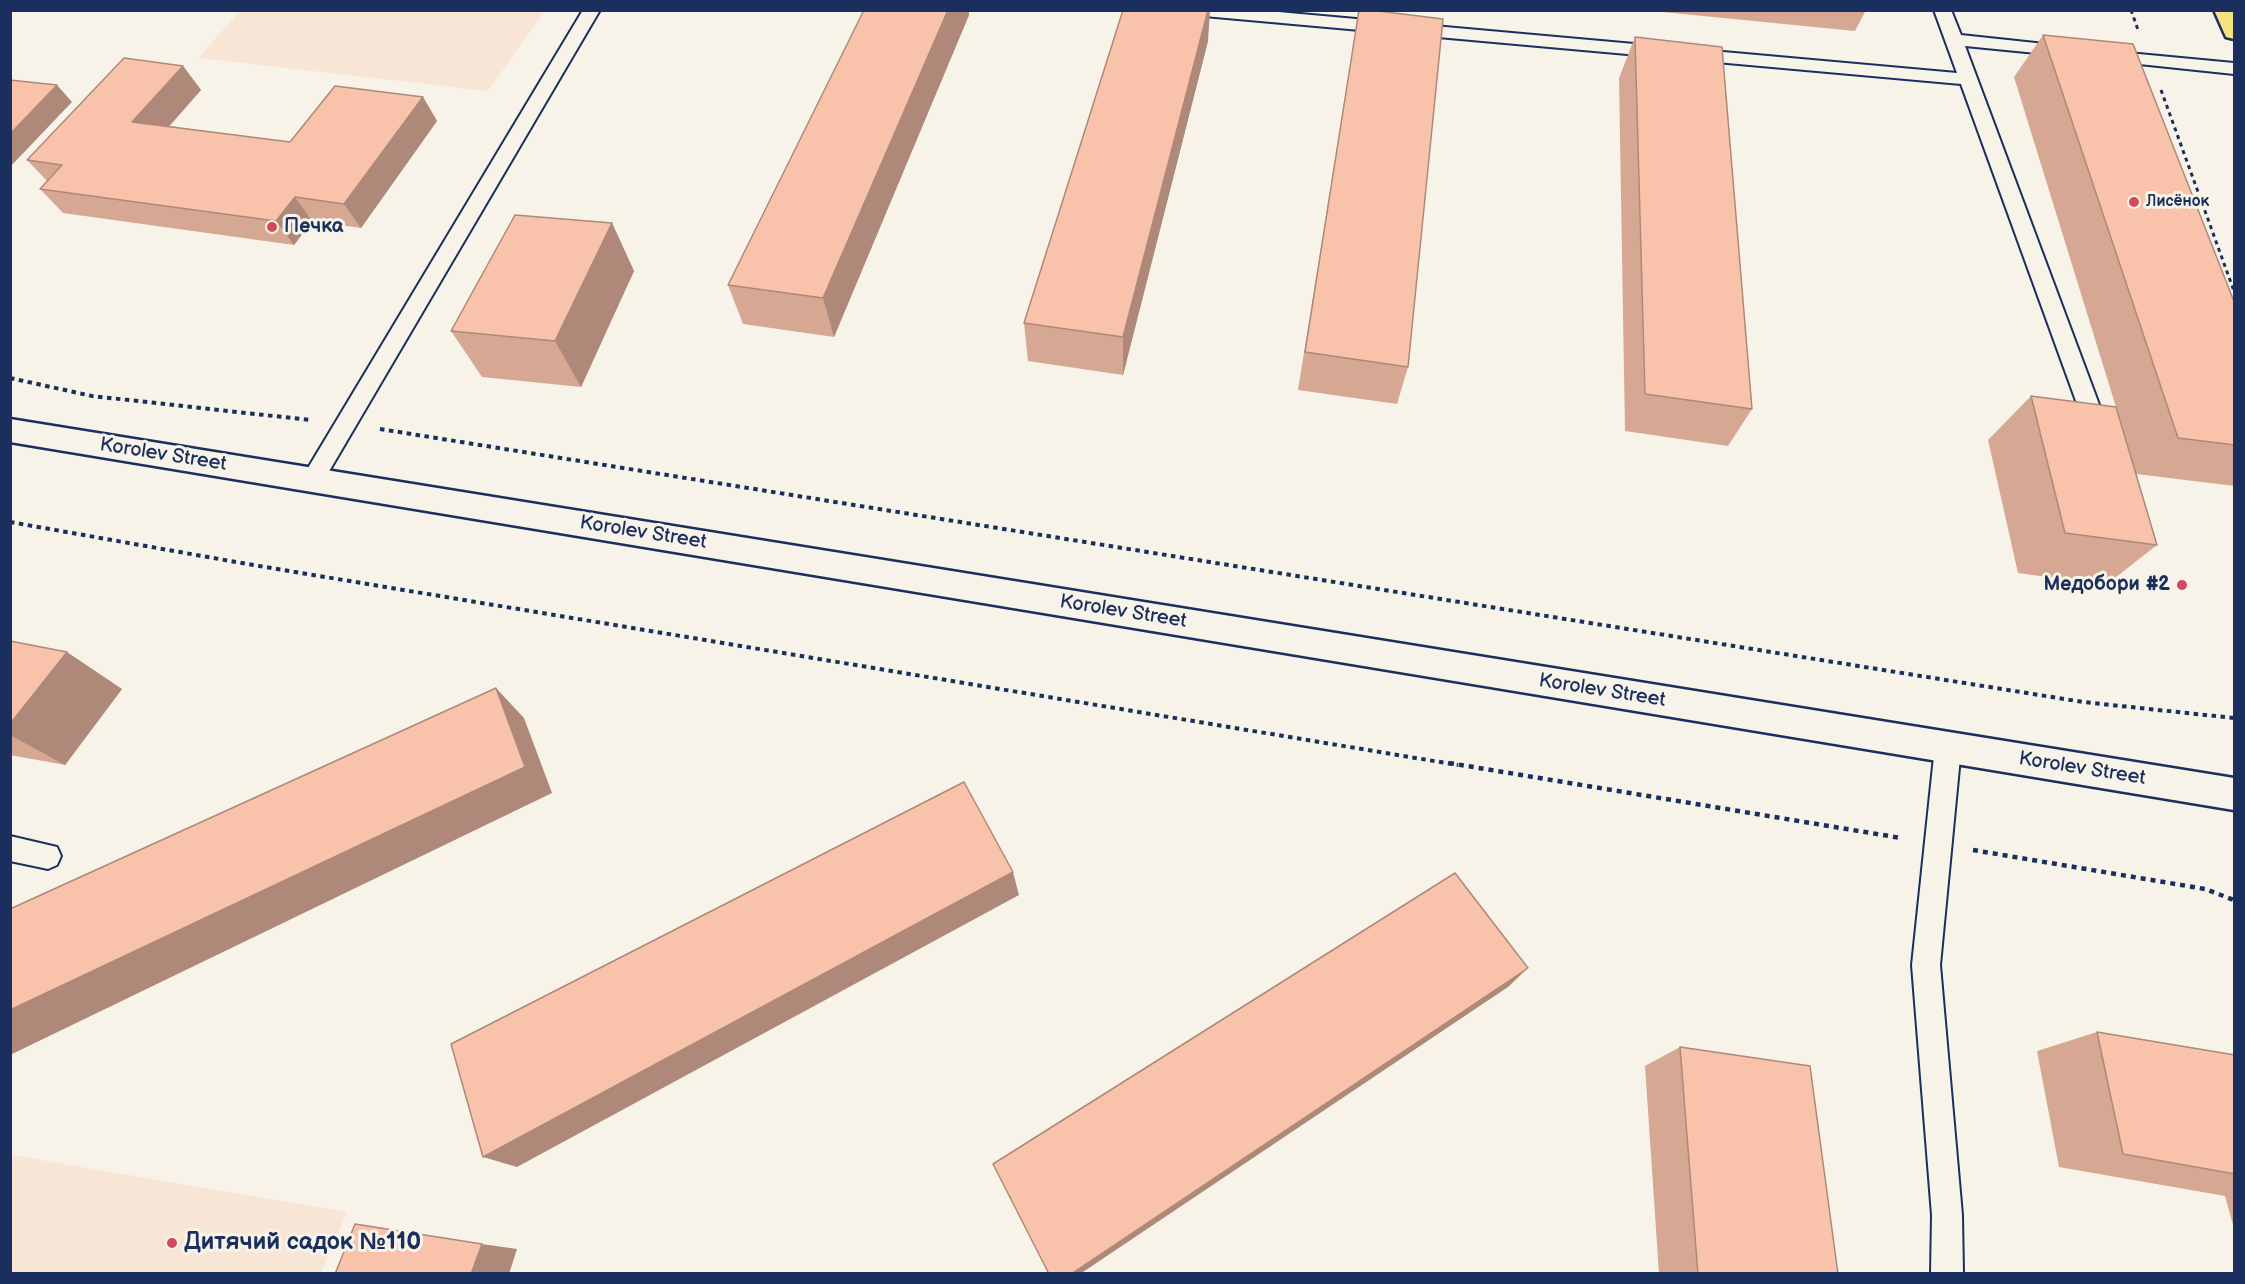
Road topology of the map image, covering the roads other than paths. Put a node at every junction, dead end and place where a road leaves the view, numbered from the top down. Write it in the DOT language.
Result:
graph roads {
  1 [pos="592,10"];
  2 [pos="1193,10"];
  3 [pos="1942,10"];
  4 [pos="2224,10"];
  5 [pos="2235,32"];
  6 [pos="1954,39"];
  7 [pos="2235,69"];
  8 [pos="1966,79"];
  9 [pos="10,430"];
  10 [pos="2103,447"];
  11 [pos="313,479"];
  12 [pos="1948,747"];
  13 [pos="2235,794"];
  14 [pos="10,848"];
  15 [pos="48,856"];
  16 [pos="1947,1274"];
  1 -- 11 [label="lane"];
  2 -- 8 [label="lane"];
  3 -- 6 [label="lane"];
  4 -- 5 [label="main road"];
  6 -- 7 [label="lane"];
  6 -- 8 [label="lane"];
  8 -- 10 [label="lane"];
  9 -- 11 [label="street, Korolev Street"];
  11 -- 12 [label="street, Korolev Street"];
  12 -- 13 [label="street, Korolev Street"];
  12 -- 16 [label="lane"];
  14 -- 15 [label="lane"];
}
